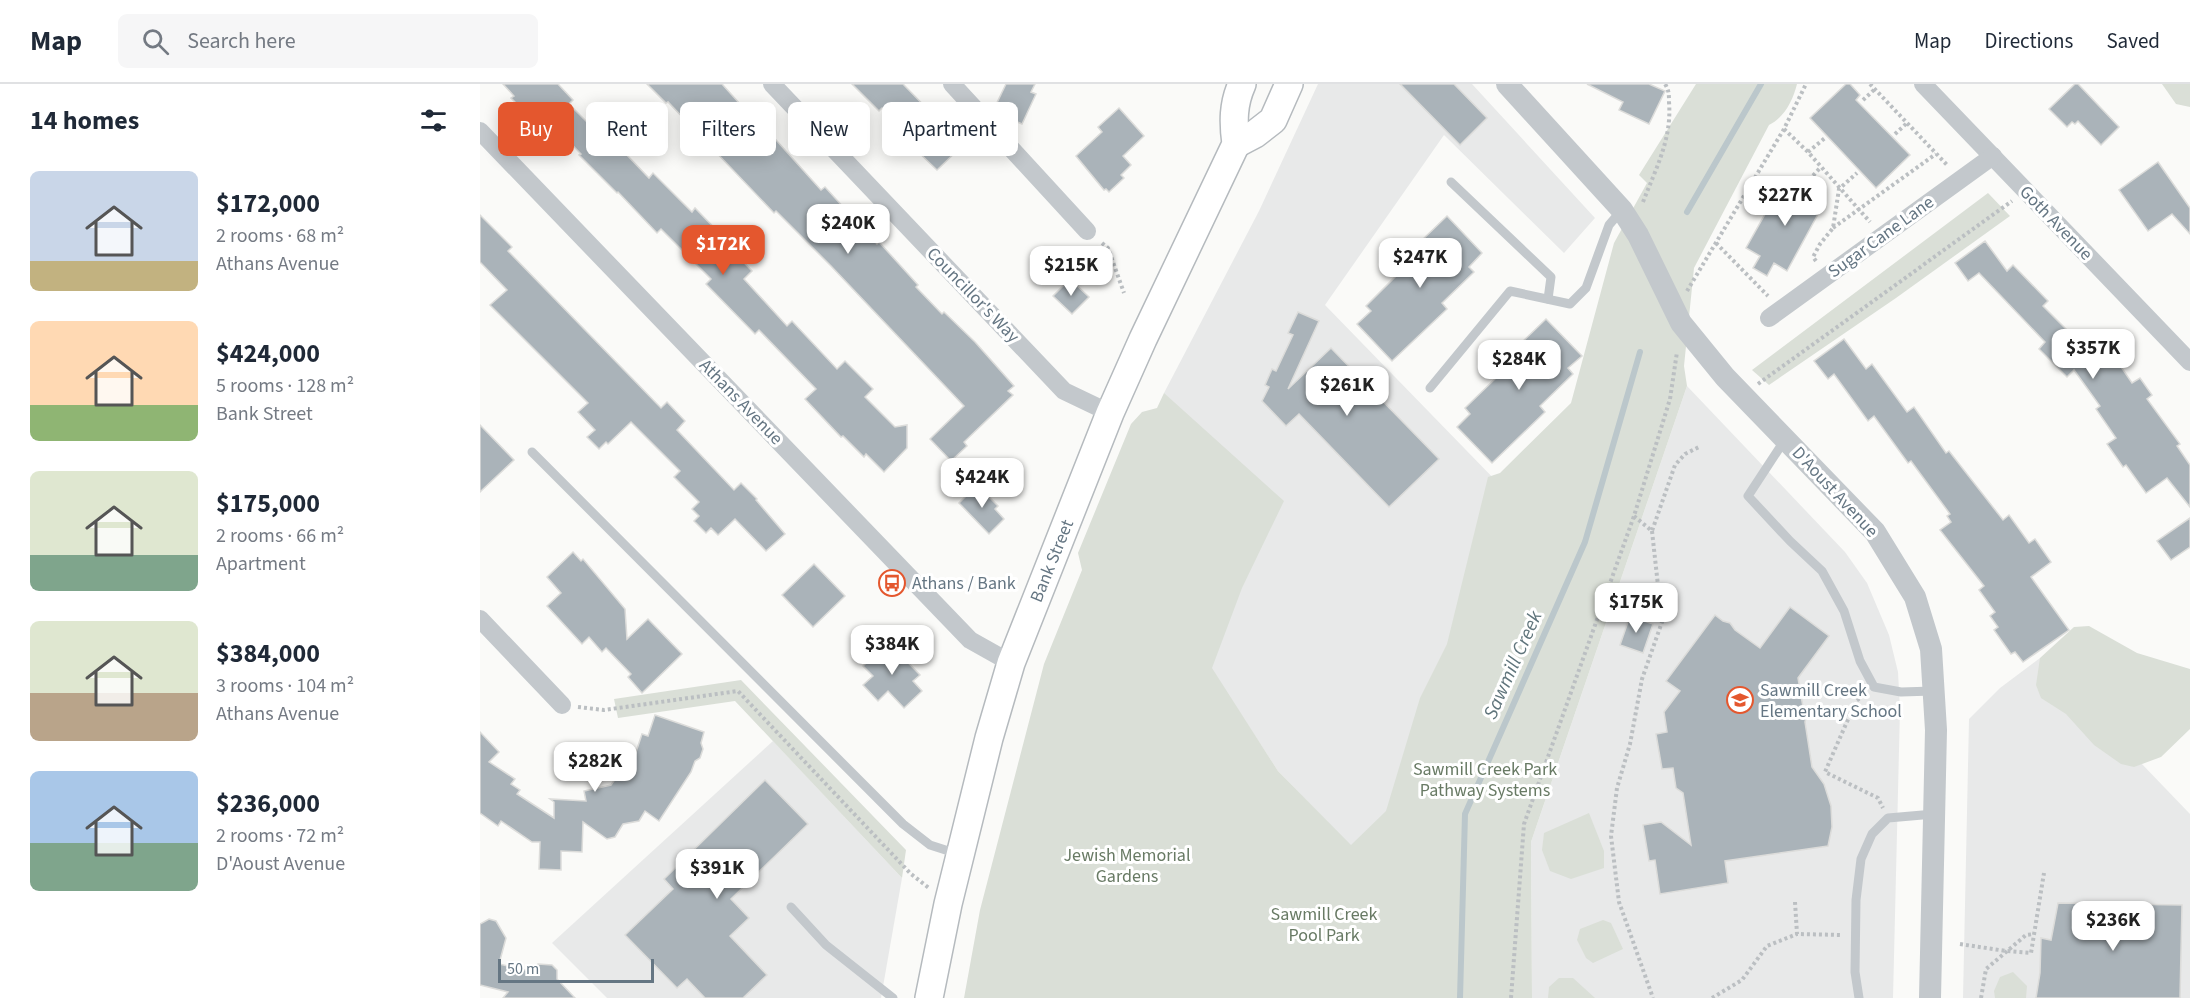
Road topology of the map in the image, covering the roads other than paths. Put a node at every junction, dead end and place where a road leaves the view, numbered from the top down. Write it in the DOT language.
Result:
graph roads {
  1 [pos="772,84"];
  2 [pos="1242,84"];
  3 [pos="1289,84"];
  4 [pos="1923,84"];
  5 [pos="958,86"];
  6 [pos="1512,86"];
  7 [pos="480,131"];
  8 [pos="1236,144"];
  9 [pos="1993,156"];
  10 [pos="1451,182"];
  11 [pos="1633,206"];
  12 [pos="1087,231"];
  13 [pos="1548,299"];
  14 [pos="1775,314"];
  15 [pos="2190,362"];
  16 [pos="1430,388"];
  17 [pos="1110,414"];
  18 [pos="1785,439"];
  19 [pos="532,452"];
  20 [pos="480,619"];
  21 [pos="1011,663"];
  22 [pos="1933,691"];
  23 [pos="562,705"];
  24 [pos="1934,814"];
  25 [pos="960,854"];
  26 [pos="791,907"];
  27 [pos="893,998"];
  28 [pos="929,998"];
  29 [pos="1859,998"];
  30 [pos="1930,998"];
  1 -- 17 [label="street, Councillor's Way"];
  2 -- 8 [label="main road, Bank Street"];
  3 -- 8 [label="main road"];
  4 -- 9 [label="street, Goth Avenue"];
  5 -- 12 [label="street"];
  6 -- 11 [label="street, D'Aoust Avenue"];
  7 -- 21 [label="street, Athans Avenue"];
  8 -- 17 [label="main road, Bank Street"];
  9 -- 14 [label="street, Sugar Cane Lane"];
  9 -- 15 [label="street, Goth Avenue"];
  10 -- 13 [label="lane"];
  11 -- 13 [label="lane"];
  11 -- 18 [label="street, D'Aoust Avenue"];
  13 -- 16 [label="lane"];
  17 -- 21 [label="main road, Bank Street"];
  18 -- 22 [label="street, D'Aoust Avenue"];
  18 -- 22 [label="lane"];
  19 -- 25 [label="lane"];
  20 -- 23 [label="street"];
  21 -- 25 [label="main road, Bank Street"];
  22 -- 24 [label="street, D'Aoust Avenue"];
  24 -- 29 [label="lane"];
  24 -- 30 [label="street, D'Aoust Avenue"];
  25 -- 28 [label="main road, Bank Street"];
  26 -- 27 [label="lane"];
}
